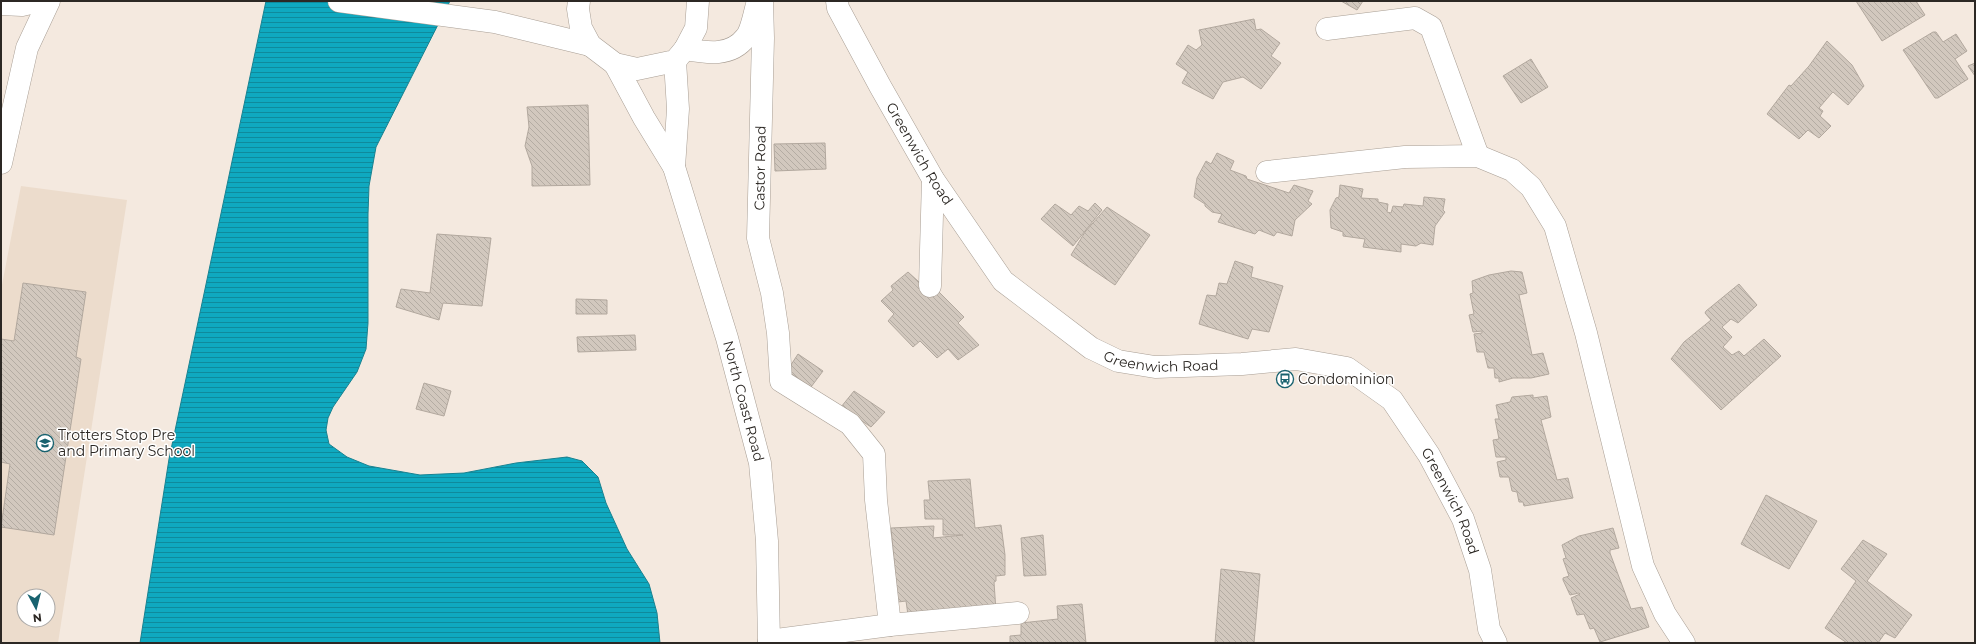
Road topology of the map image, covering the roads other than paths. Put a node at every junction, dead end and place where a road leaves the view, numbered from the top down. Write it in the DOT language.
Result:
graph roads {
  1 [pos="39,1"];
  2 [pos="49,1"];
  3 [pos="339,1"];
  4 [pos="579,1"];
  5 [pos="698,1"];
  6 [pos="758,1"];
  7 [pos="762,1"];
  8 [pos="837,1"];
  9 [pos="1,4"];
  10 [pos="1327,29"];
  11 [pos="590,45"];
  12 [pos="680,55"];
  13 [pos="615,64"];
  14 [pos="1478,156"];
  15 [pos="1,163"];
  16 [pos="674,167"];
  17 [pos="1267,172"];
  18 [pos="933,179"];
  19 [pos="930,286"];
  20 [pos="1018,613"];
  21 [pos="890,626"];
  22 [pos="769,642"];
  23 [pos="1496,643"];
  24 [pos="1684,643"];
  1 -- 9 [label="street"];
  2 -- 15 [label="street"];
  3 -- 11 [label="street"];
  4 -- 11 [label="street"];
  5 -- 12 [label="street"];
  6 -- 12 [label="street"];
  7 -- 21 [label="street, Castor Road"];
  8 -- 18 [label="street, Greenwich Road"];
  10 -- 14 [label="street"];
  11 -- 13 [label="street"];
  12 -- 13 [label="street"];
  12 -- 16 [label="street"];
  13 -- 16 [label="street"];
  14 -- 17 [label="street"];
  14 -- 24 [label="street"];
  16 -- 22 [label="street, North Coast Road"];
  18 -- 19 [label="street"];
  18 -- 23 [label="street, Greenwich Road"];
  20 -- 21 [label="street"];
  21 -- 22 [label="street"];
}
